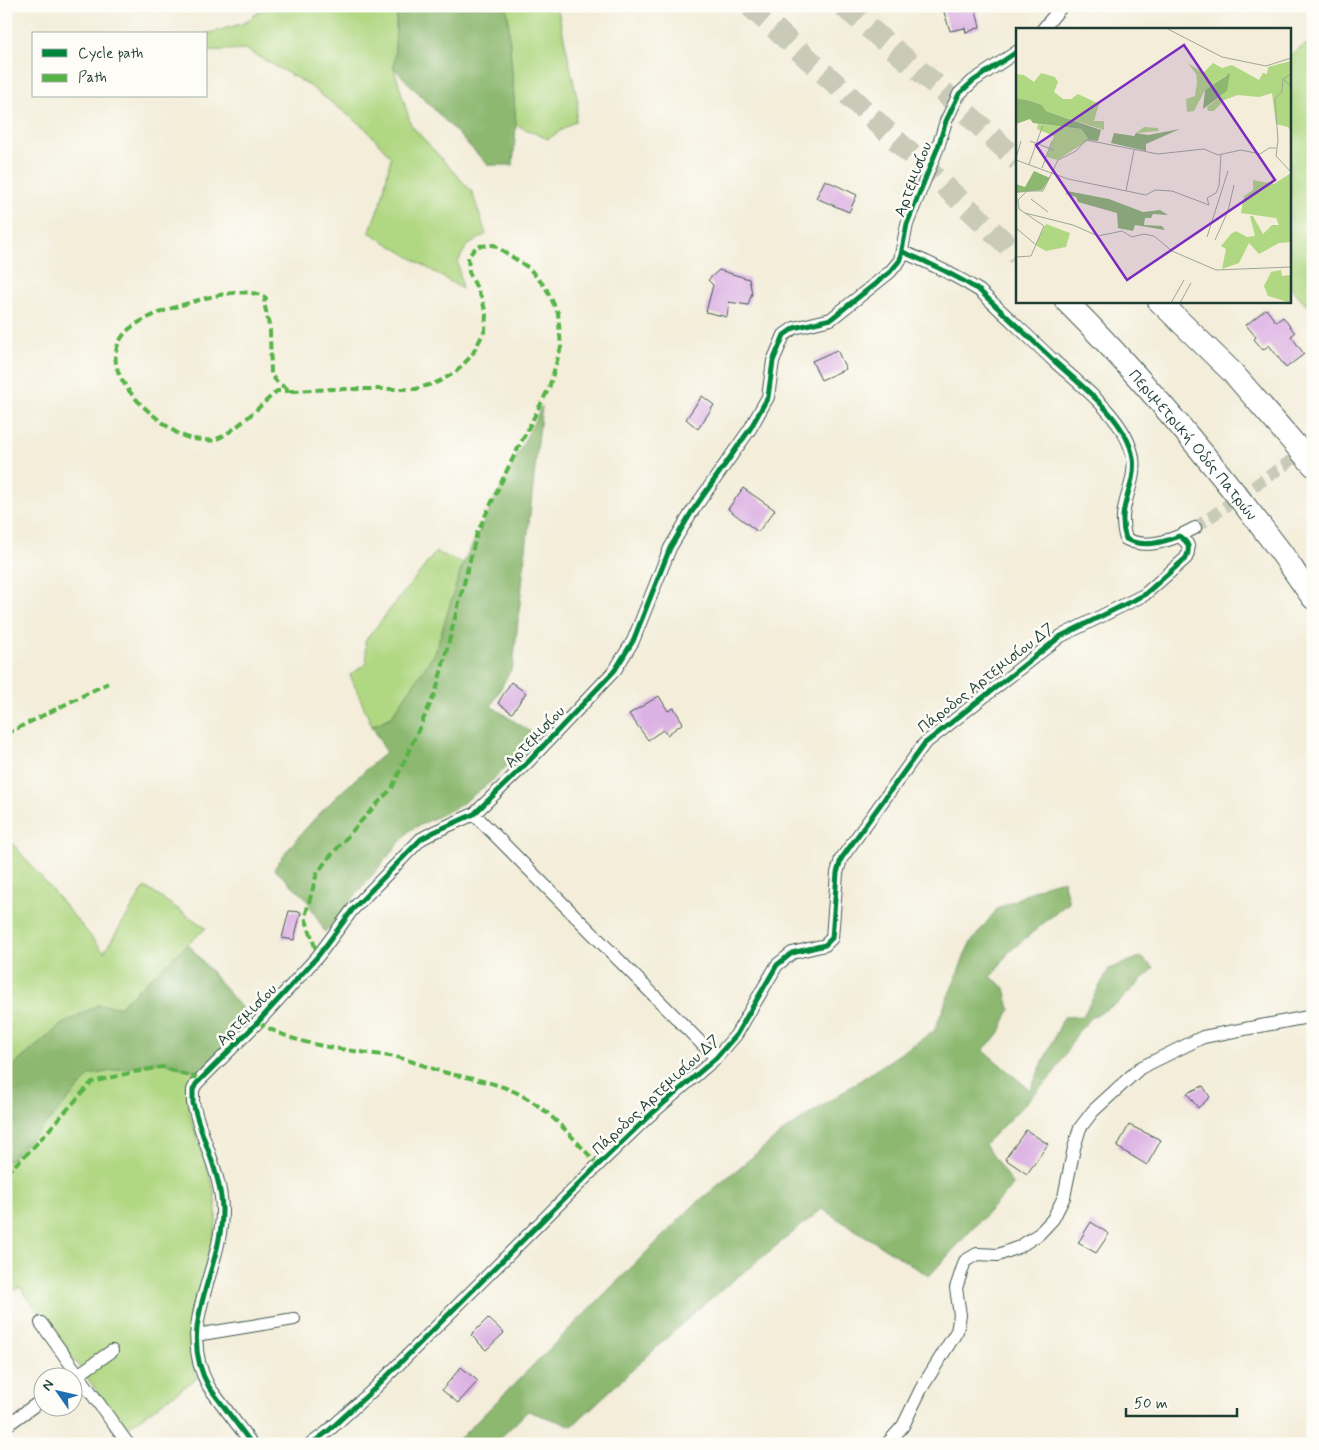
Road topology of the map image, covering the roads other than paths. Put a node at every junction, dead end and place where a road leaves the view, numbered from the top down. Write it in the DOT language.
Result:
graph roads {
  1 [pos="1062,6"];
  2 [pos="1044,28"];
  3 [pos="1016,52"];
  4 [pos="903,252"];
  5 [pos="1067,302"];
  6 [pos="1160,302"];
  7 [pos="1313,465"];
  8 [pos="1194,528"];
  9 [pos="1179,536"];
  10 [pos="1313,598"];
  11 [pos="474,814"];
  12 [pos="1313,1016"];
  13 [pos="716,1058"];
  14 [pos="294,1319"];
  15 [pos="41,1324"];
  16 [pos="196,1335"];
  17 [pos="112,1351"];
  18 [pos="69,1368"];
  19 [pos="82,1372"];
  20 [pos="82,1386"];
  21 [pos="32,1407"];
  22 [pos="6,1426"];
  23 [pos="128,1444"];
  24 [pos="252,1444"];
  25 [pos="311,1444"];
  26 [pos="887,1444"];
  1 -- 2 [label="street"];
  3 -- 4 [label="street, Αρτεμισίου"];
  4 -- 9 [label="street"];
  4 -- 11 [label="street, Αρτεμισίου"];
  5 -- 10 [label="highway, Περιμετρική Οδός Πατρών"];
  6 -- 7 [label="highway"];
  8 -- 9 [label="street"];
  9 -- 13 [label="street, Πάροδος Αρτεμισίου Δ7"];
  11 -- 13 [label="street"];
  11 -- 16 [label="street, Αρτεμισίου"];
  12 -- 26 [label="street"];
  13 -- 25 [label="street, Πάροδος Αρτεμισίου Δ7"];
  14 -- 16 [label="street"];
  15 -- 18 [label="street"];
  16 -- 24 [label="street, Αρτεμισίου"];
  17 -- 19 [label="street"];
  20 -- 23 [label="street"];
  21 -- 22 [label="street"];
}
